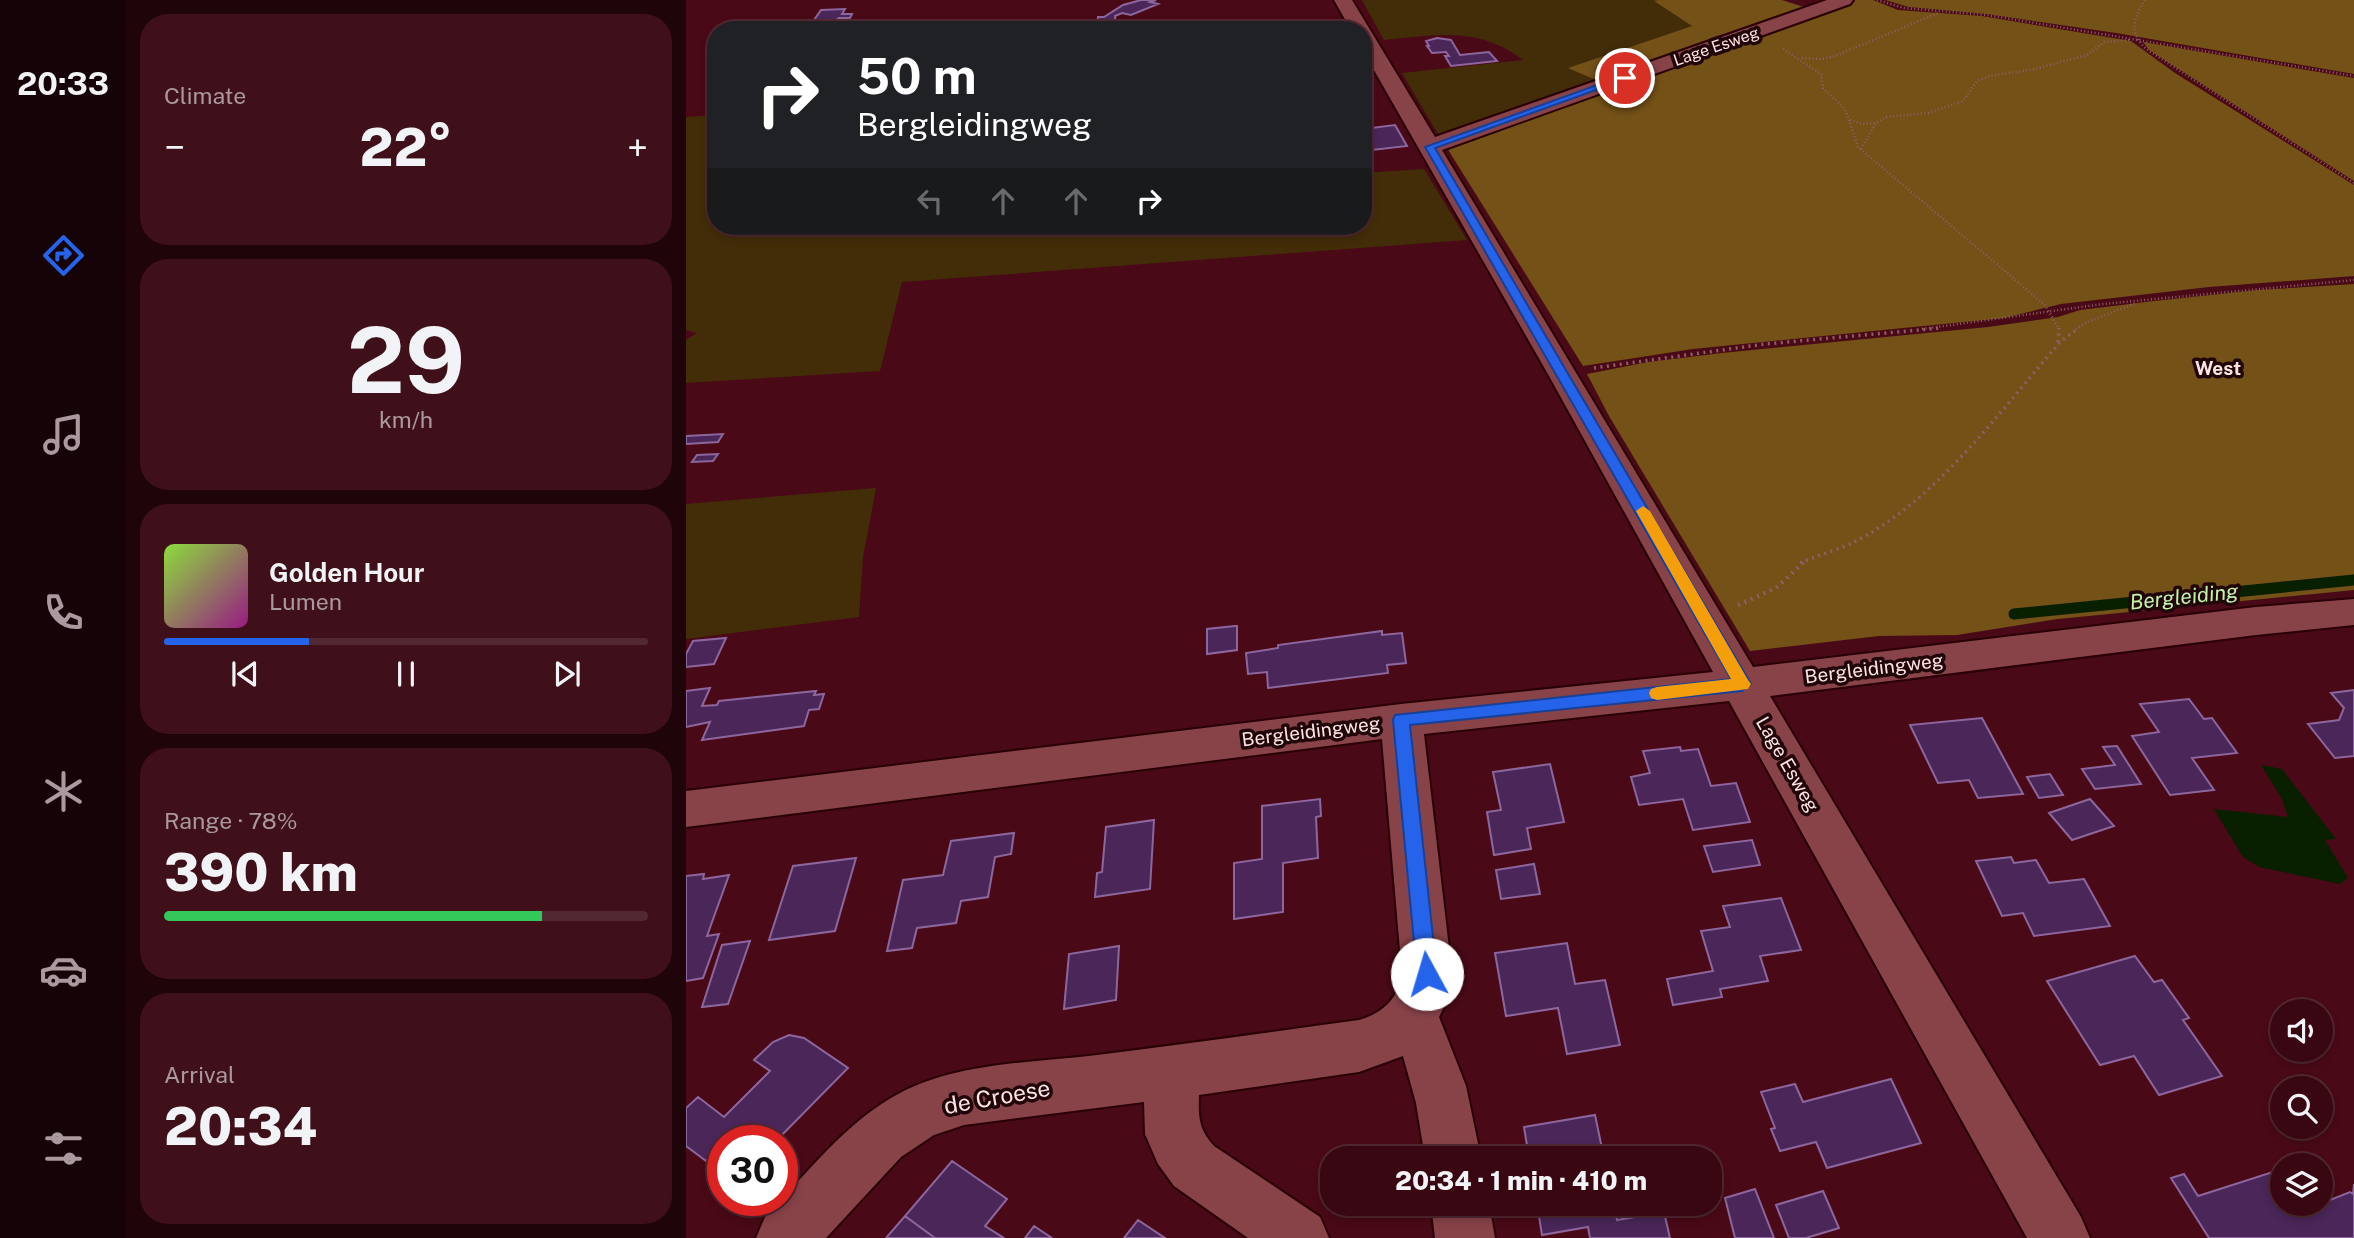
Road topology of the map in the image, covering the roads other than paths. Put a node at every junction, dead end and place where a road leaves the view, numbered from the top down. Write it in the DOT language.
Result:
graph roads {
  1 [pos="1343,0"];
  2 [pos="1844,0"];
  3 [pos="1355,21"];
  4 [pos="1372,49"];
  5 [pos="1429,147"];
  6 [pos="2354,612"];
  7 [pos="1742,684"];
  8 [pos="1401,720"];
  9 [pos="686,808"];
  10 [pos="1412,1017"];
  11 [pos="1174,1072"];
  12 [pos="1451,1146"];
  13 [pos="1462,1216"];
  14 [pos="786,1238"];
  15 [pos="1299,1238"];
  16 [pos="1465,1238"];
  17 [pos="2060,1238"];
  1 -- 3 [label="street, Lage Esweg"];
  2 -- 5 [label="street, Lage Esweg"];
  4 -- 5 [label="street, Lage Esweg"];
  5 -- 7 [label="street, Lage Esweg"];
  6 -- 7 [label="street, Bergleidingweg"];
  7 -- 8 [label="street, Bergleidingweg"];
  7 -- 17 [label="street, Lage Esweg"];
  8 -- 9 [label="street, Bergleidingweg"];
  8 -- 10 [label="street"];
  10 -- 11 [label="street, de Croese"];
  10 -- 12 [label="street"];
  11 -- 14 [label="street, de Croese"];
  11 -- 15 [label="street"];
  13 -- 16 [label="street"];
}
